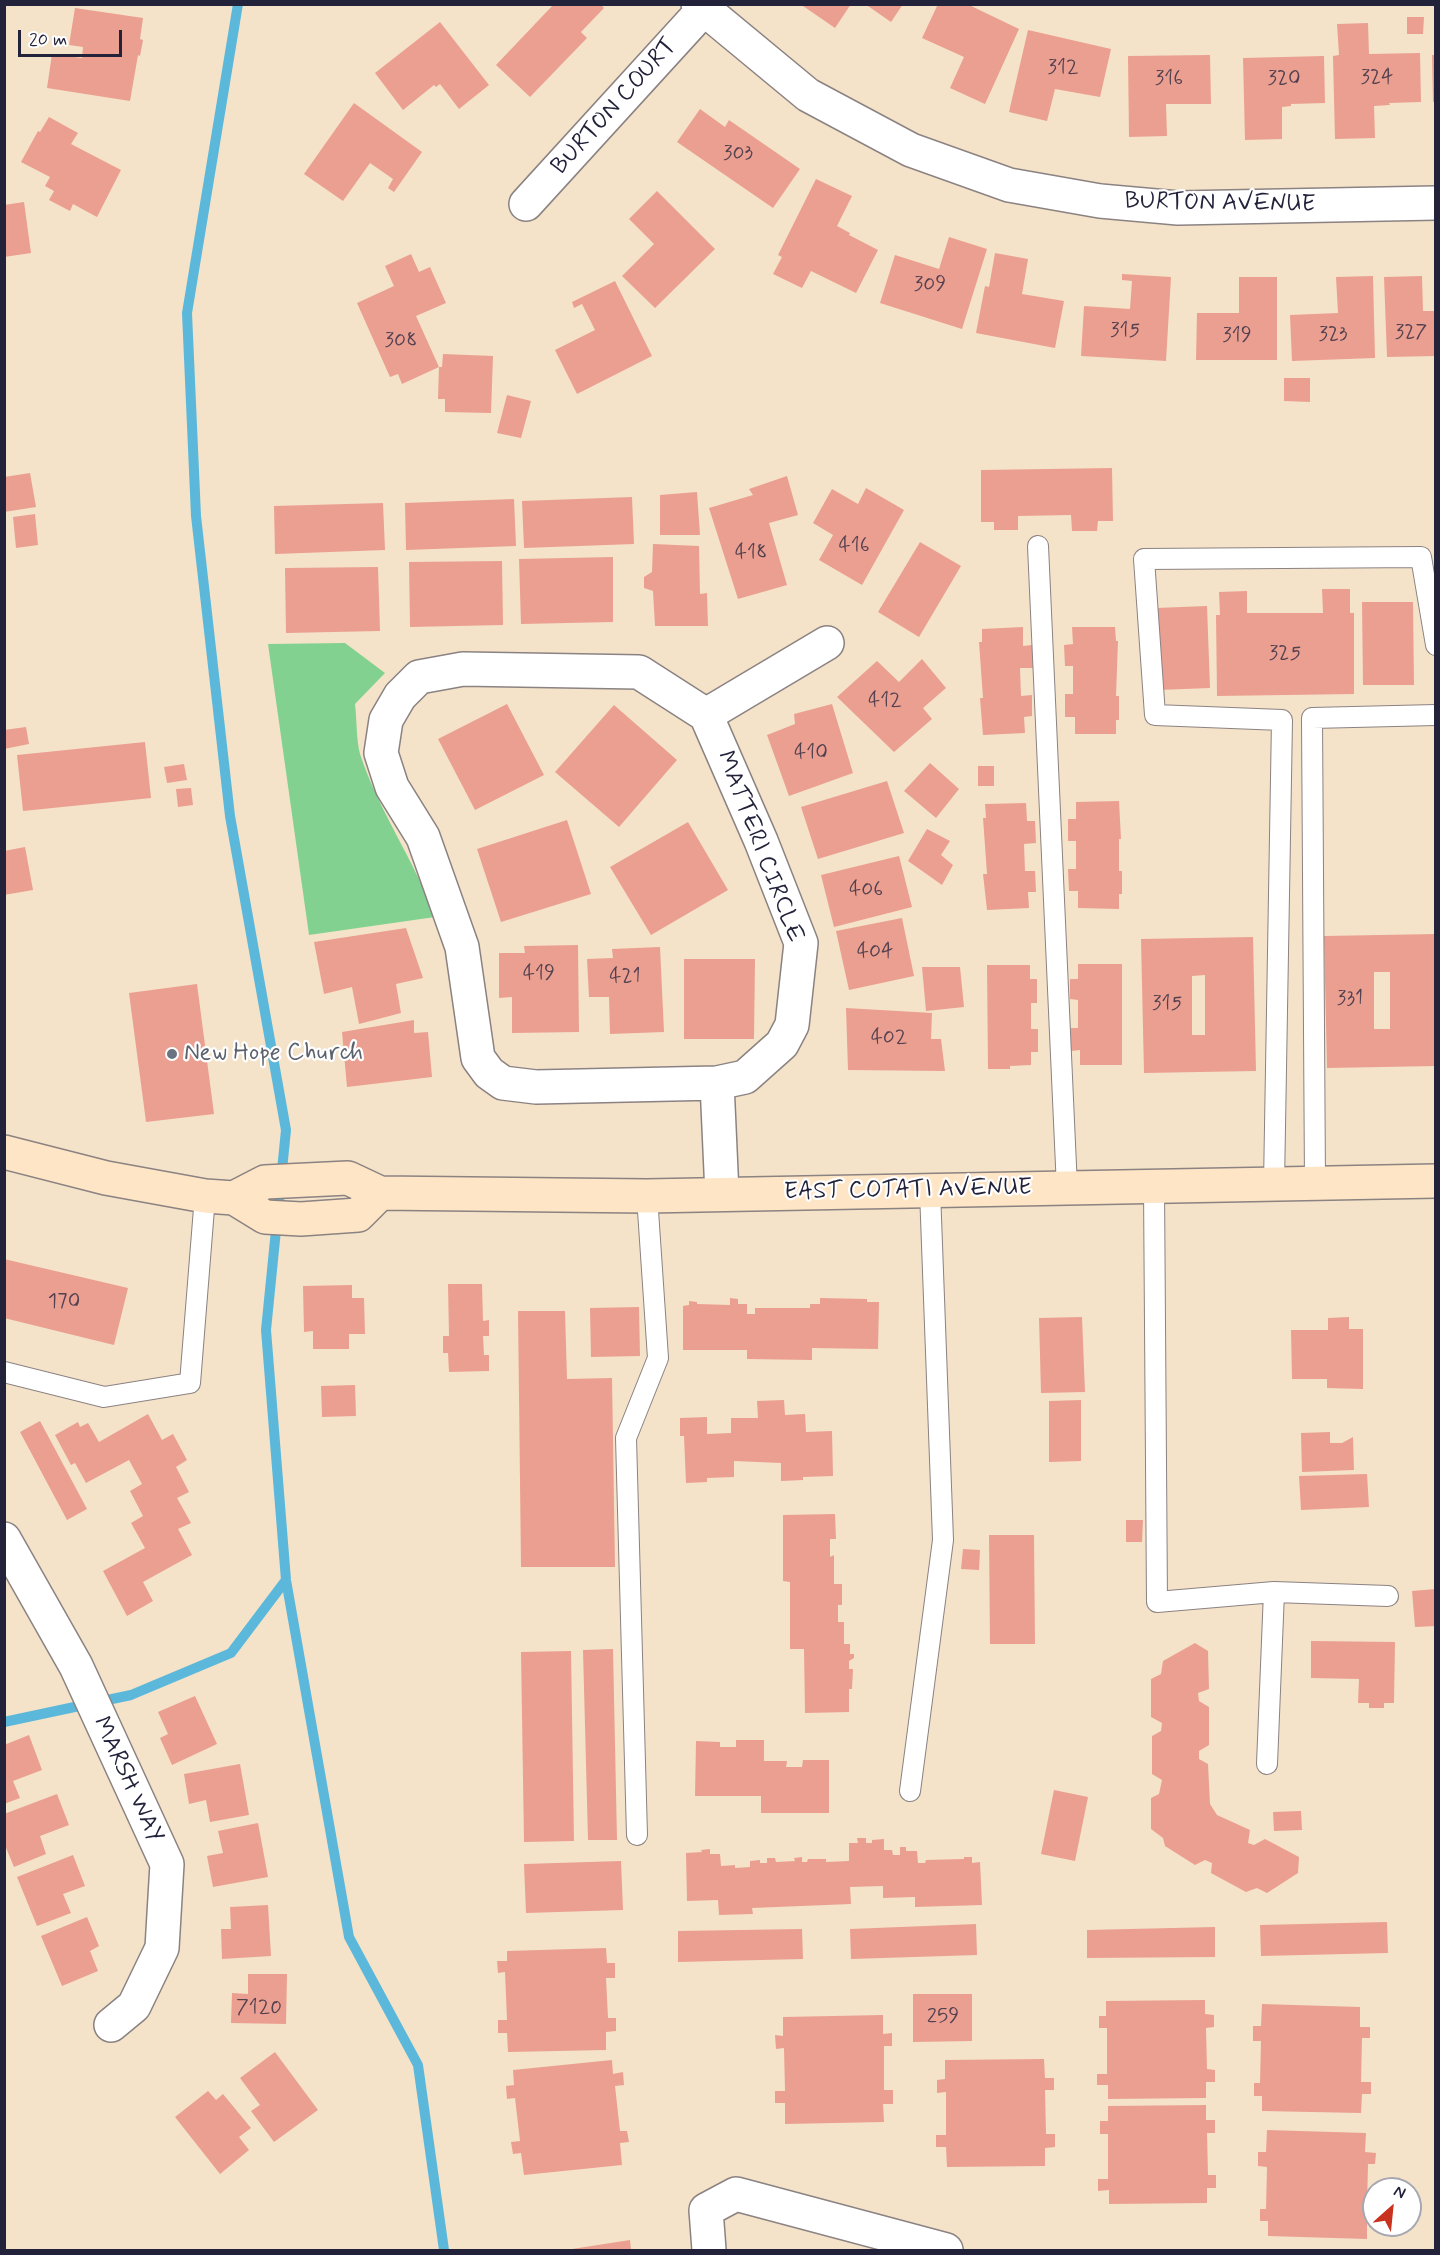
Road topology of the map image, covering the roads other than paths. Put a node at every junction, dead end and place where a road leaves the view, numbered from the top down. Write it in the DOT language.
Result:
graph roads {
  1 [pos="701,7"];
  2 [pos="1436,203"];
  3 [pos="526,204"];
  4 [pos="1038,546"];
  5 [pos="827,643"];
  6 [pos="1436,645"];
  7 [pos="706,715"];
  8 [pos="1436,715"];
  9 [pos="717,1083"];
  10 [pos="4,1152"];
  11 [pos="1436,1181"];
  12 [pos="1315,1183"];
  13 [pos="1274,1184"];
  14 [pos="1154,1186"];
  15 [pos="1067,1188"];
  16 [pos="930,1191"];
  17 [pos="380,1193"];
  18 [pos="722,1194"];
  19 [pos="647,1196"];
  20 [pos="219,1197"];
  21 [pos="4,1372"];
  22 [pos="4,1539"];
  23 [pos="1274,1592"];
  24 [pos="1388,1596"];
  25 [pos="1267,1764"];
  26 [pos="910,1791"];
  27 [pos="637,1835"];
  28 [pos="111,2025"];
  29 [pos="709,2250"];
  30 [pos="946,2250"];
  1 -- 2 [label="street, BURTON AVENUE"];
  1 -- 3 [label="street, BURTON COURT"];
  4 -- 15 [label="lane"];
  5 -- 7 [label="street"];
  6 -- 13 [label="lane"];
  7 -- 9 [label="street, MATTERI CIRCLE"];
  7 -- 9 [label="street, MATTERI CIRCLE"];
  8 -- 12 [label="lane"];
  9 -- 18 [label="street"];
  10 -- 20 [label="main road"];
  11 -- 12 [label="main road, EAST COTATI AVENUE"];
  12 -- 13 [label="main road, EAST COTATI AVENUE"];
  13 -- 14 [label="main road, EAST COTATI AVENUE"];
  14 -- 15 [label="main road, EAST COTATI AVENUE"];
  14 -- 23 [label="lane"];
  15 -- 16 [label="main road, EAST COTATI AVENUE"];
  16 -- 18 [label="main road, EAST COTATI AVENUE"];
  16 -- 26 [label="lane"];
  17 -- 19 [label="main road, EAST COTATI AVENUE"];
  17 -- 20 [label="main road, EAST COTATI AVENUE"];
  17 -- 20 [label="main road"];
  18 -- 19 [label="main road, EAST COTATI AVENUE"];
  19 -- 27 [label="lane"];
  20 -- 21 [label="lane"];
  22 -- 28 [label="street, MARSH WAY"];
  23 -- 24 [label="lane"];
  23 -- 25 [label="lane"];
  29 -- 30 [label="street"];
}
